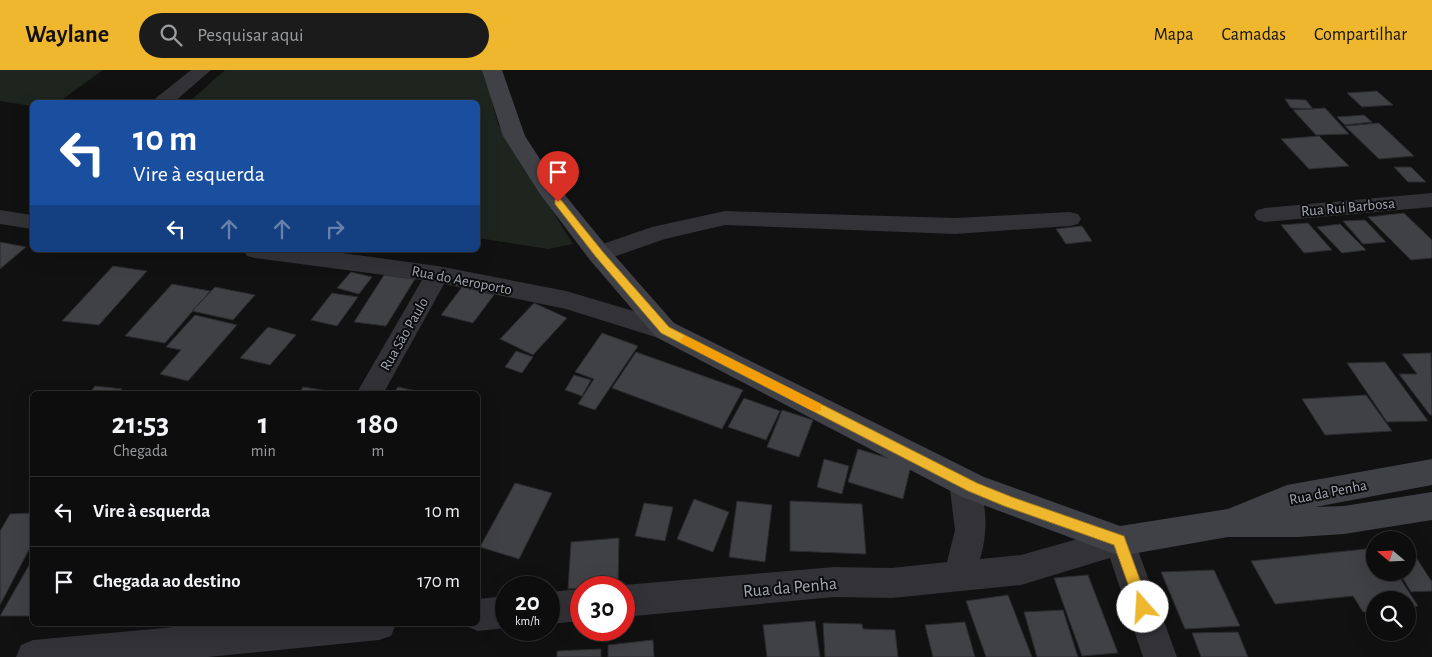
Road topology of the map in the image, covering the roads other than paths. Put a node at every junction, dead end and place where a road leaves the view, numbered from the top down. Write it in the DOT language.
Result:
graph roads {
  1 [pos="202,70"];
  2 [pos="492,70"];
  3 [pos="165,100"];
  4 [pos="1432,200"];
  5 [pos="1265,215"];
  6 [pos="0,217"];
  7 [pos="29,218"];
  8 [pos="1070,219"];
  9 [pos="270,252"];
  10 [pos="600,254"];
  11 [pos="438,274"];
  12 [pos="665,330"];
  13 [pos="371,391"];
  14 [pos="1432,472"];
  15 [pos="964,482"];
  16 [pos="1432,506"];
  17 [pos="1228,523"];
  18 [pos="1120,540"];
  19 [pos="957,576"];
  20 [pos="635,600"];
  21 [pos="495,613"];
  22 [pos="480,615"];
  23 [pos="360,626"];
  24 [pos="226,640"];
  25 [pos="33,657"];
  26 [pos="1160,657"];
  1 -- 3 [label="street"];
  2 -- 10 [label="street"];
  4 -- 5 [label="street, Rua Rui Barbosa"];
  6 -- 7 [label="street"];
  8 -- 10 [label="street"];
  9 -- 11 [label="street, Rua do Aeroporto"];
  10 -- 12 [label="street"];
  11 -- 12 [label="street, Rua do Aeroporto"];
  11 -- 13 [label="street, Rua São Paulo"];
  12 -- 15 [label="street"];
  14 -- 17 [label="street, Rua da Penha"];
  15 -- 18 [label="street"];
  15 -- 19 [label="street"];
  16 -- 17 [label="street, Rua da Penha"];
  17 -- 18 [label="street, Rua da Penha"];
  18 -- 19 [label="street, Rua da Penha"];
  18 -- 26 [label="street"];
  19 -- 20 [label="street, Rua da Penha"];
  21 -- 22 [label="street"];
  23 -- 24 [label="street"];
  24 -- 25 [label="street"];
}
